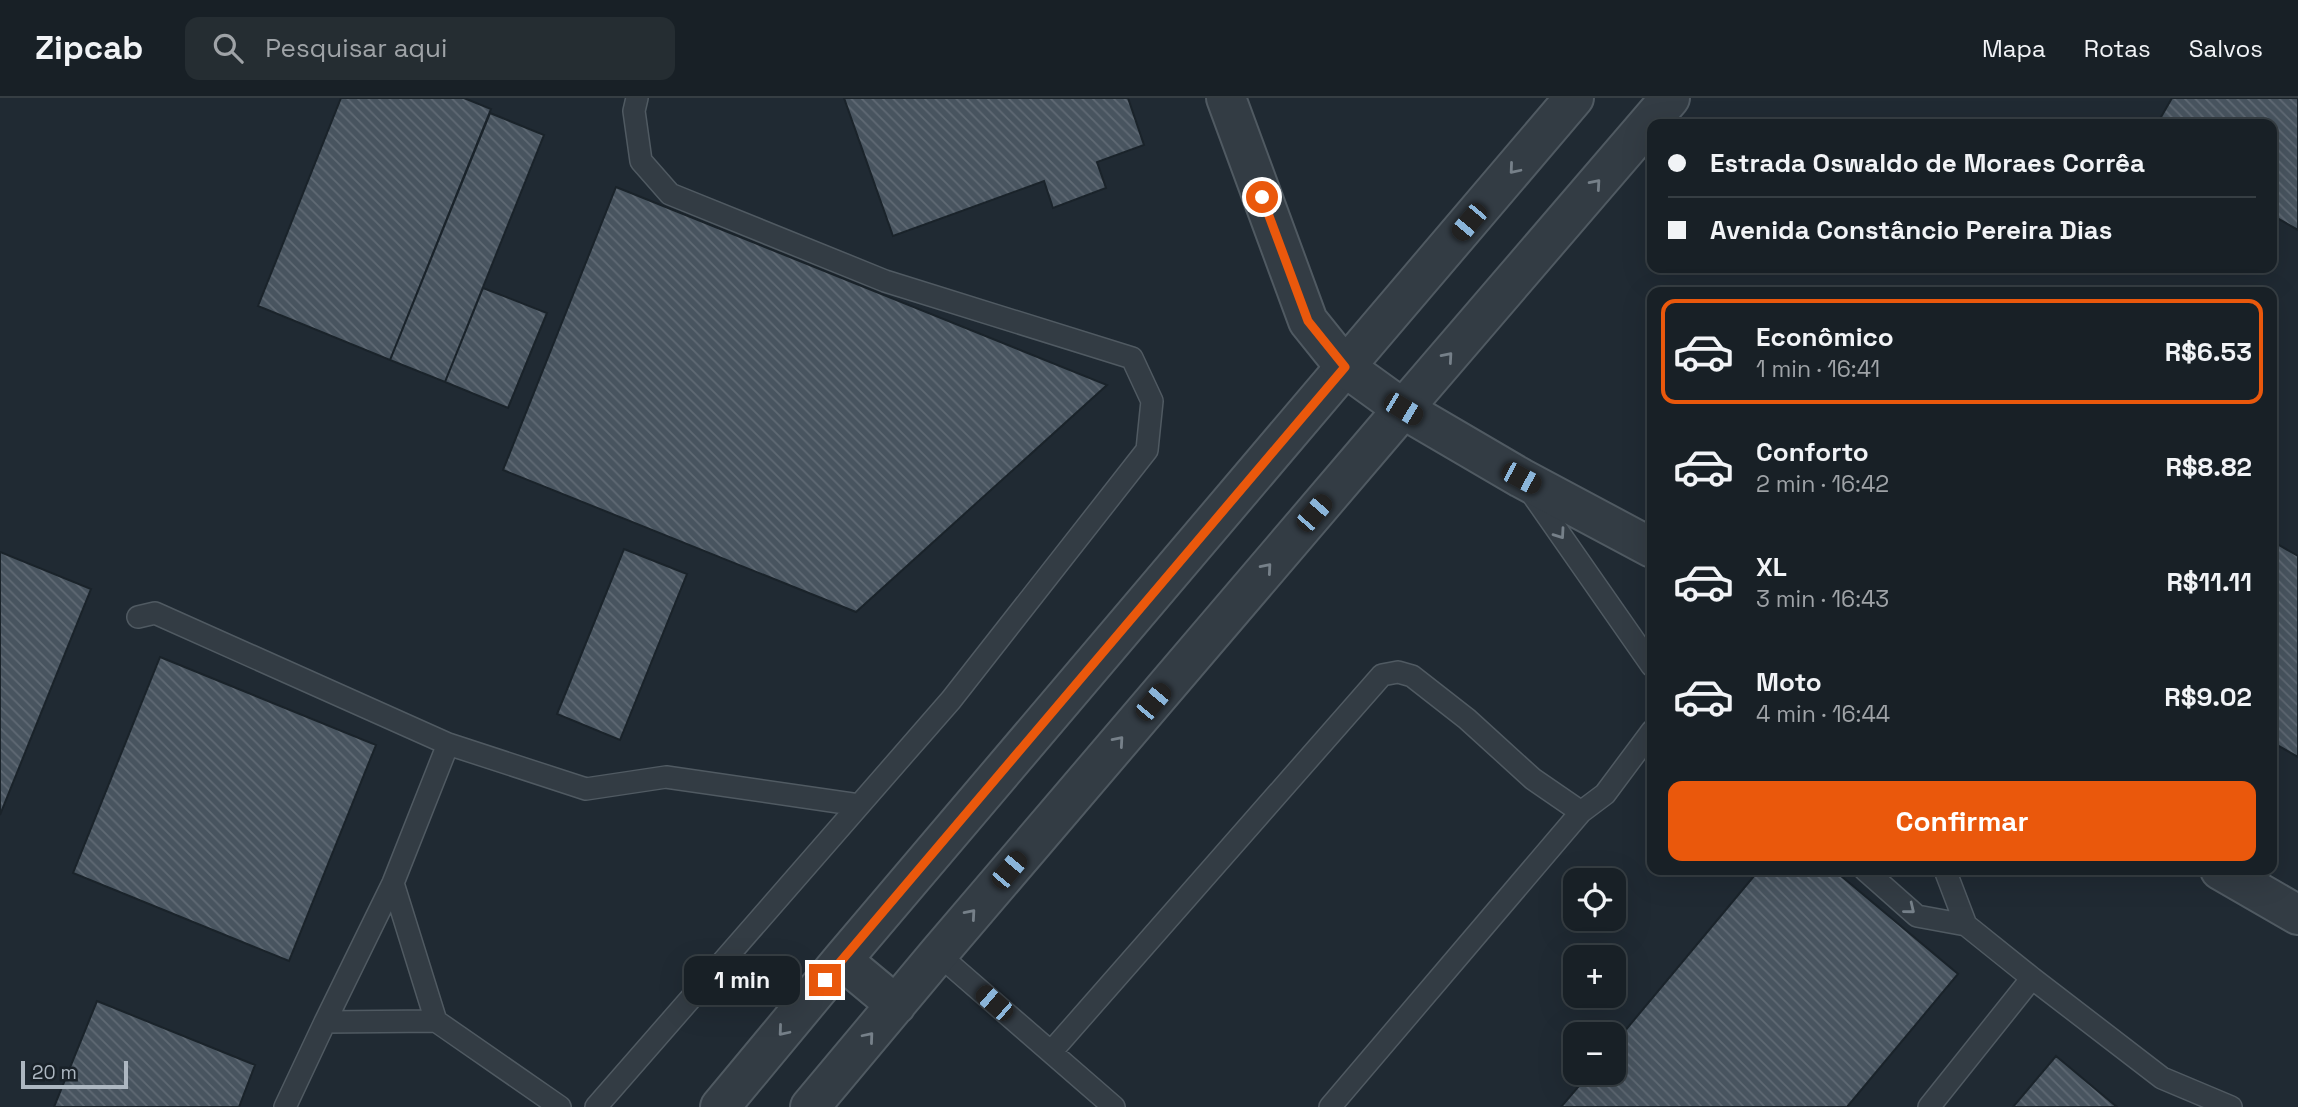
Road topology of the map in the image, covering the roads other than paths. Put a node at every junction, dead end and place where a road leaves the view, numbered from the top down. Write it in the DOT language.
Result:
graph roads {
  1 [pos="637,98"];
  2 [pos="1226,98"];
  3 [pos="1574,98"];
  4 [pos="1670,98"];
  5 [pos="1652,119"];
  6 [pos="1647,125"];
  7 [pos="1345,367"];
  8 [pos="1403,409"];
  9 [pos="1521,478"];
  10 [pos="1647,545"];
  11 [pos="138,617"];
  12 [pos="1647,659"];
  13 [pos="1647,737"];
  14 [pos="448,744"];
  15 [pos="859,805"];
  16 [pos="1581,812"];
  17 [pos="1871,875"];
  18 [pos="1947,875"];
  19 [pos="2229,875"];
  20 [pos="393,883"];
  21 [pos="2298,915"];
  22 [pos="1966,925"];
  23 [pos="937,954"];
  24 [pos="842,960"];
  25 [pos="2032,978"];
  26 [pos="896,1004"];
  27 [pos="436,1021"];
  28 [pos="325,1022"];
  29 [pos="1051,1052"];
  30 [pos="285,1107"];
  31 [pos="560,1107"];
  32 [pos="596,1107"];
  33 [pos="720,1107"];
  34 [pos="810,1107"];
  35 [pos="1114,1107"];
  36 [pos="1330,1107"];
  37 [pos="1930,1107"];
  38 [pos="2231,1107"];
  1 -- 15 [label="lane"];
  2 -- 7 [label="street"];
  3 -- 7 [label="street, one-way"];
  5 -- 4 [label="street, one-way"];
  8 -- 6 [label="street, one-way"];
  7 -- 8 [label="street"];
  7 -- 24 [label="street"];
  8 -- 9 [label="street"];
  23 -- 8 [label="street, one-way"];
  9 -- 10 [label="street"];
  9 -- 12 [label="lane, one-way"];
  11 -- 14 [label="lane"];
  13 -- 16 [label="lane"];
  14 -- 15 [label="lane"];
  14 -- 20 [label="lane"];
  15 -- 32 [label="lane"];
  16 -- 29 [label="lane"];
  16 -- 36 [label="lane"];
  17 -- 22 [label="lane, one-way"];
  18 -- 22 [label="lane"];
  19 -- 21 [label="street"];
  20 -- 27 [label="lane"];
  20 -- 28 [label="lane"];
  22 -- 25 [label="lane"];
  23 -- 26 [label="street"];
  23 -- 29 [label="lane"];
  24 -- 26 [label="street"];
  24 -- 33 [label="street, one-way"];
  25 -- 37 [label="lane"];
  25 -- 38 [label="lane"];
  34 -- 26 [label="street, one-way"];
  27 -- 28 [label="lane"];
  27 -- 31 [label="lane"];
  28 -- 30 [label="lane"];
  29 -- 35 [label="lane"];
}
